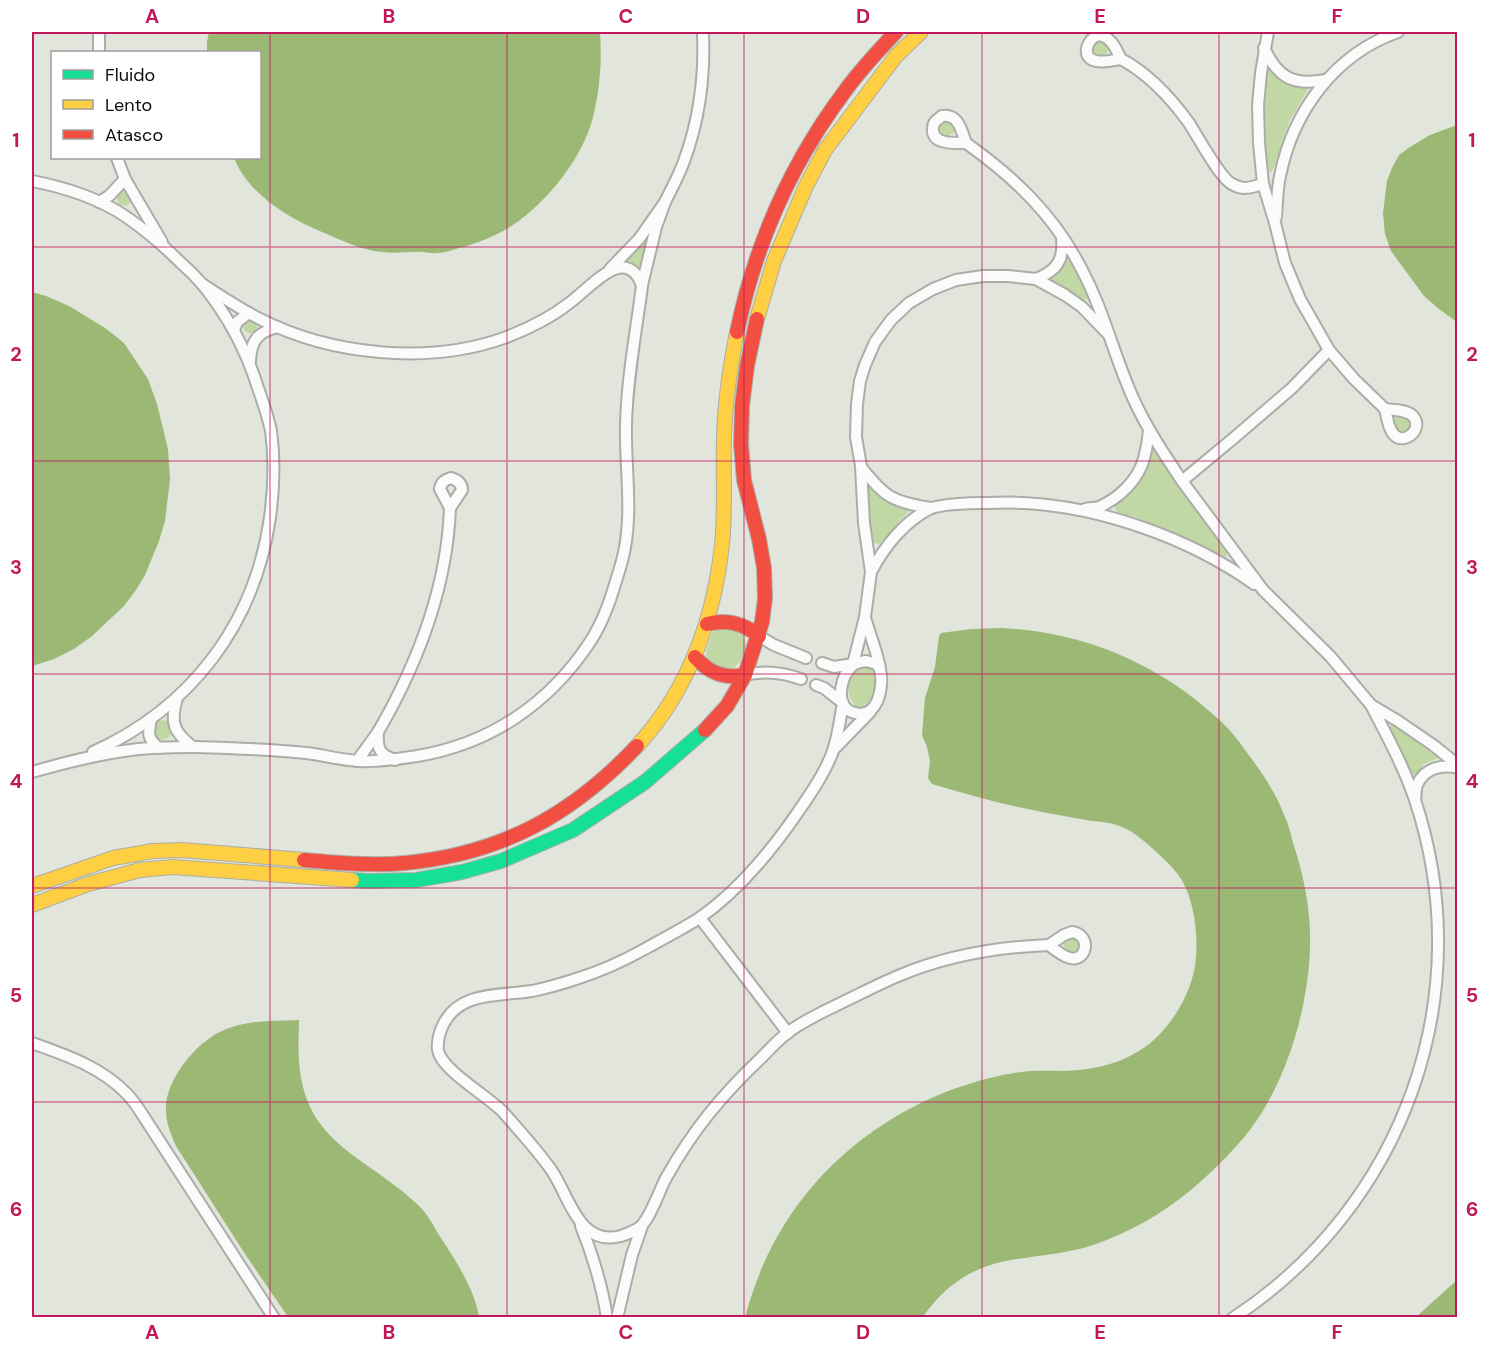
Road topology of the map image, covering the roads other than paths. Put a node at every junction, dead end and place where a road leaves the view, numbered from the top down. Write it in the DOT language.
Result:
graph roads {
  1 [pos="99,32"];
  2 [pos="704,32"];
  3 [pos="896,32"];
  4 [pos="921,32"];
  5 [pos="1268,32"];
  6 [pos="1398,32"];
  7 [pos="1264,48"];
  8 [pos="99,51"];
  9 [pos="1122,59"];
  10 [pos="1326,80"];
  11 [pos="966,143"];
  12 [pos="117,159"];
  13 [pos="125,179"];
  14 [pos="32,181"];
  15 [pos="1263,184"];
  16 [pos="99,202"];
  17 [pos="138,202"];
  18 [pos="665,202"];
  19 [pos="125,216"];
  20 [pos="1275,223"];
  21 [pos="1061,236"];
  22 [pos="165,247"];
  23 [pos="607,273"];
  24 [pos="1036,279"];
  25 [pos="202,284"];
  26 [pos="642,285"];
  27 [pos="249,313"];
  28 [pos="278,327"];
  29 [pos="234,330"];
  30 [pos="1108,334"];
  31 [pos="1329,350"];
  32 [pos="250,362"];
  33 [pos="1385,409"];
  34 [pos="1149,430"];
  35 [pos="861,466"];
  36 [pos="1182,481"];
  37 [pos="450,508"];
  38 [pos="931,508"];
  39 [pos="1078,510"];
  40 [pos="871,572"];
  41 [pos="1263,590"];
  42 [pos="865,617"];
  43 [pos="707,624"];
  44 [pos="759,636"];
  45 [pos="790,652"];
  46 [pos="695,657"];
  47 [pos="806,658"];
  48 [pos="822,663"];
  49 [pos="853,664"];
  50 [pos="880,668"];
  51 [pos="784,673"];
  52 [pos="745,675"];
  53 [pos="801,679"];
  54 [pos="816,685"];
  55 [pos="177,698"];
  56 [pos="843,703"];
  57 [pos="1371,705"];
  58 [pos="872,710"];
  59 [pos="151,719"];
  60 [pos="378,732"];
  61 [pos="193,747"];
  62 [pos="160,748"];
  63 [pos="833,751"];
  64 [pos="76,759"];
  65 [pos="395,760"];
  66 [pos="357,761"];
  67 [pos="1458,766"];
  68 [pos="32,772"];
  69 [pos="1415,800"];
  70 [pos="32,886"];
  71 [pos="32,905"];
  72 [pos="700,918"];
  73 [pos="1048,945"];
  74 [pos="788,1033"];
  75 [pos="32,1043"];
  76 [pos="580,1223"];
  77 [pos="642,1226"];
  78 [pos="273,1317"];
  79 [pos="607,1317"];
  80 [pos="617,1317"];
  81 [pos="1233,1317"];
  1 -- 8 [label="street"];
  2 -- 18 [label="street"];
  3 -- 43 [label="street"];
  4 -- 44 [label="street"];
  5 -- 7 [label="street"];
  6 -- 10 [label="street"];
  7 -- 10 [label="street"];
  7 -- 15 [label="street"];
  9 -- 15 [label="street"];
  10 -- 20 [label="street"];
  11 -- 21 [label="street"];
  12 -- 13 [label="street"];
  13 -- 16 [label="street"];
  13 -- 17 [label="street"];
  14 -- 16 [label="street"];
  15 -- 20 [label="street"];
  16 -- 19 [label="street"];
  17 -- 19 [label="street"];
  17 -- 22 [label="street"];
  18 -- 23 [label="street"];
  18 -- 26 [label="street"];
  19 -- 22 [label="street"];
  20 -- 31 [label="street"];
  21 -- 24 [label="street"];
  21 -- 30 [label="street"];
  22 -- 25 [label="street"];
  23 -- 26 [label="street"];
  23 -- 28 [label="street"];
  24 -- 30 [label="street"];
  24 -- 35 [label="street"];
  25 -- 27 [label="street"];
  25 -- 29 [label="street"];
  26 -- 65 [label="street"];
  27 -- 28 [label="street"];
  27 -- 29 [label="street"];
  28 -- 32 [label="street"];
  29 -- 32 [label="street"];
  30 -- 34 [label="street"];
  31 -- 33 [label="street"];
  31 -- 36 [label="street"];
  32 -- 55 [label="street"];
  34 -- 36 [label="street"];
  34 -- 39 [label="street"];
  35 -- 38 [label="street"];
  35 -- 40 [label="street"];
  36 -- 41 [label="street"];
  37 -- 60 [label="street"];
  38 -- 39 [label="street"];
  38 -- 40 [label="street"];
  39 -- 41 [label="street"];
  40 -- 42 [label="street"];
  41 -- 57 [label="street"];
  42 -- 49 [label="street"];
  42 -- 50 [label="street"];
  43 -- 44 [label="street"];
  43 -- 46 [label="street"];
  44 -- 45 [label="street"];
  44 -- 52 [label="street"];
  45 -- 47 [label="street"];
  45 -- 51 [label="street"];
  46 -- 52 [label="street"];
  46 -- 70 [label="street"];
  48 -- 49 [label="street"];
  49 -- 50 [label="street"];
  49 -- 56 [label="street"];
  50 -- 58 [label="street"];
  51 -- 52 [label="street"];
  51 -- 53 [label="street"];
  52 -- 71 [label="street"];
  54 -- 56 [label="street"];
  55 -- 59 [label="street"];
  55 -- 61 [label="street"];
  56 -- 58 [label="street"];
  56 -- 63 [label="street"];
  57 -- 67 [label="street"];
  57 -- 69 [label="street"];
  58 -- 63 [label="street"];
  59 -- 62 [label="street"];
  59 -- 64 [label="street"];
  60 -- 65 [label="street"];
  60 -- 66 [label="street"];
  61 -- 62 [label="street"];
  61 -- 66 [label="street"];
  62 -- 64 [label="street"];
  63 -- 72 [label="street"];
  64 -- 68 [label="street"];
  65 -- 66 [label="street"];
  67 -- 69 [label="street"];
  69 -- 81 [label="street"];
  72 -- 74 [label="street"];
  72 -- 76 [label="street"];
  73 -- 74 [label="street"];
  74 -- 77 [label="street"];
  75 -- 78 [label="street"];
  76 -- 77 [label="street"];
  76 -- 79 [label="street"];
  77 -- 80 [label="street"];
}
